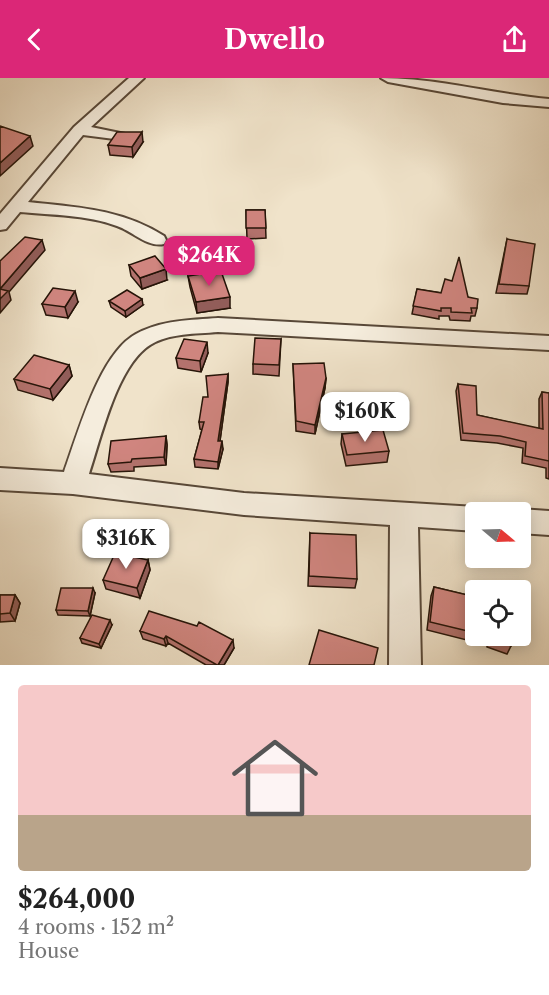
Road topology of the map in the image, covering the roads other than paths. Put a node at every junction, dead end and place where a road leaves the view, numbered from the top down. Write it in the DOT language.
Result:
graph roads {
  1 [pos="137,78"];
  2 [pos="388,78"];
  3 [pos="549,103"];
  4 [pos="79,130"];
  5 [pos="125,138"];
  6 [pos="17,206"];
  7 [pos="0,225"];
  8 [pos="157,240"];
  9 [pos="549,343"];
  10 [pos="0,479"];
  11 [pos="73,483"];
  12 [pos="404,514"];
  13 [pos="465,518"];
  14 [pos="531,522"];
  15 [pos="549,523"];
  16 [pos="405,665"];
  1 -- 4 [label="street"];
  2 -- 3 [label="street"];
  4 -- 5 [label="street"];
  4 -- 6 [label="street"];
  6 -- 7 [label="street"];
  6 -- 8 [label="street"];
  9 -- 11 [label="street"];
  10 -- 11 [label="street"];
  11 -- 12 [label="street"];
  12 -- 13 [label="street"];
  12 -- 16 [label="street"];
  14 -- 15 [label="street"];
}
